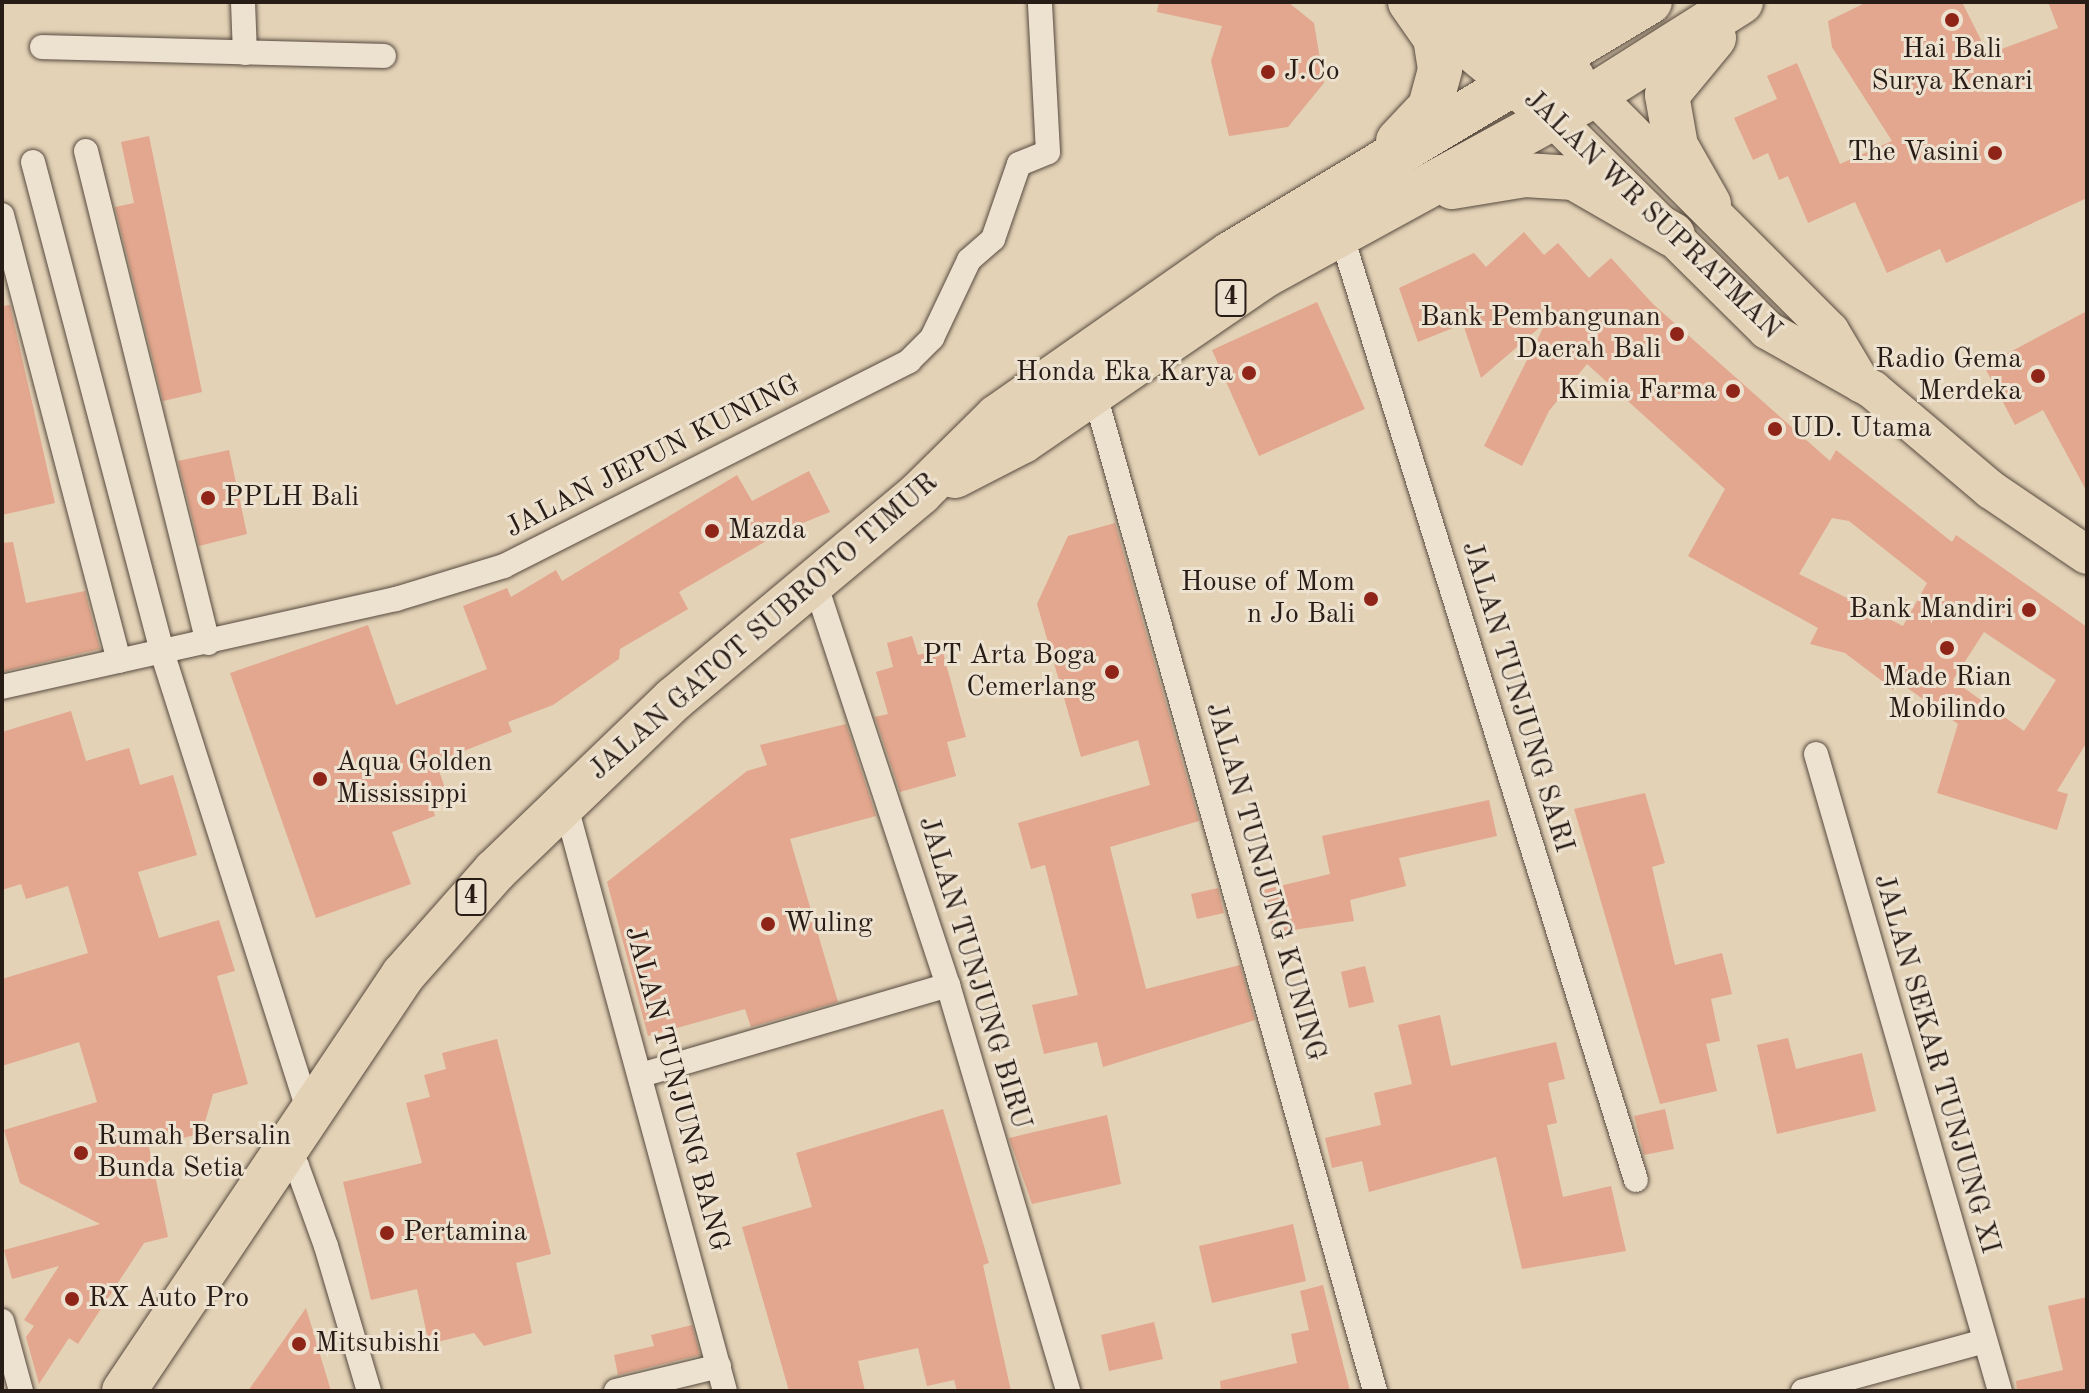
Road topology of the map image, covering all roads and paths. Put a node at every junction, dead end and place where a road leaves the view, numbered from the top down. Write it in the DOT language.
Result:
graph roads {
  1 [pos="243,2"];
  2 [pos="1040,2"];
  3 [pos="1413,2"];
  4 [pos="1472,2"];
  5 [pos="1510,2"];
  6 [pos="1617,2"];
  7 [pos="1650,2"];
  8 [pos="1741,2"];
  9 [pos="1749,2"];
  10 [pos="42,47"];
  11 [pos="245,53"];
  12 [pos="384,56"];
  13 [pos="1555,63"];
  14 [pos="1517,85"];
  15 [pos="1594,95"];
  16 [pos="1552,117"];
  17 [pos="86,151"];
  18 [pos="33,162"];
  19 [pos="1370,167"];
  20 [pos="1398,199"];
  21 [pos="1709,204"];
  22 [pos="2,215"];
  23 [pos="1340,231"];
  24 [pos="1673,235"];
  25 [pos="1861,383"];
  26 [pos="1094,391"];
  27 [pos="920,493"];
  28 [pos="2087,555"];
  29 [pos="813,577"];
  30 [pos="208,643"];
  31 [pos="163,655"];
  32 [pos="119,661"];
  33 [pos="2,687"];
  34 [pos="1816,754"];
  35 [pos="565,803"];
  36 [pos="948,985"];
  37 [pos="641,1075"];
  38 [pos="308,1108"];
  39 [pos="281,1148"];
  40 [pos="1636,1180"];
  41 [pos="2,1321"];
  42 [pos="1984,1341"];
  43 [pos="719,1366"];
  44 [pos="21,1391"];
  45 [pos="124,1391"];
  46 [pos="369,1391"];
  47 [pos="616,1391"];
  48 [pos="725,1391"];
  49 [pos="1068,1391"];
  50 [pos="1375,1391"];
  51 [pos="1803,1391"];
  52 [pos="2000,1391"];
  1 -- 11 [label="street"];
  2 -- 30 [label="street, JALAN JEPUN KUNING"];
  3 -- 14 [label="highway, JALAN WR SUPRATMAN / 4"];
  3 -- 19 [label="highway, 4"];
  4 -- 13 [label="highway, JALAN WR SUPRATMAN"];
  5 -- 6 [label="highway"];
  7 -- 13 [label="highway, 4"];
  8 -- 15 [label="highway, 4"];
  9 -- 21 [label="highway"];
  10 -- 11 [label="street"];
  11 -- 12 [label="street"];
  13 -- 14 [label="highway, 4"];
  13 -- 15 [label="highway, JALAN WR SUPRATMAN"];
  14 -- 16 [label="highway, JALAN WR SUPRATMAN / 4"];
  14 -- 19 [label="highway, 4"];
  15 -- 16 [label="highway, 4"];
  15 -- 21 [label="main road, JALAN WR SUPRATMAN"];
  16 -- 20 [label="highway, 4"];
  16 -- 24 [label="main road, JALAN WR SUPRATMAN"];
  17 -- 30 [label="street"];
  18 -- 31 [label="street"];
  19 -- 27 [label="highway, JALAN GATOT SUBROTO TIMUR / 4"];
  20 -- 23 [label="highway, 4"];
  20 -- 24 [label="highway"];
  21 -- 25 [label="main road, JALAN WR SUPRATMAN"];
  22 -- 32 [label="street"];
  23 -- 26 [label="highway, 4"];
  23 -- 40 [label="street, JALAN TUNJUNG SARI"];
  24 -- 25 [label="main road, JALAN WR SUPRATMAN"];
  25 -- 28 [label="main road, JALAN WR SUPRATMAN"];
  26 -- 27 [label="highway, 4"];
  26 -- 50 [label="street, JALAN TUNJUNG KUNING"];
  27 -- 29 [label="highway, JALAN GATOT SUBROTO TIMUR / 4"];
  29 -- 35 [label="highway, JALAN GATOT SUBROTO TIMUR / 4"];
  29 -- 36 [label="street, JALAN TUNJUNG BIRU"];
  30 -- 31 [label="street, JALAN JEPUN KUNING"];
  31 -- 32 [label="street, JALAN JEPUN KUNING"];
  31 -- 38 [label="street"];
  32 -- 33 [label="street, JALAN JEPUN KUNING"];
  34 -- 42 [label="street, JALAN SEKAR TUNJUNG XI"];
  35 -- 37 [label="street, JALAN TUNJUNG BANG"];
  35 -- 38 [label="highway, JALAN GATOT SUBROTO TIMUR / 4"];
  36 -- 37 [label="street"];
  36 -- 49 [label="street, JALAN TUNJUNG BIRU"];
  37 -- 43 [label="street, JALAN TUNJUNG BANG"];
  38 -- 39 [label="highway, JALAN GATOT SUBROTO TIMUR / 4"];
  39 -- 45 [label="highway, JALAN GATOT SUBROTO TIMUR / 4"];
  39 -- 46 [label="street"];
  41 -- 44 [label="street"];
  42 -- 51 [label="street"];
  42 -- 52 [label="street, JALAN SEKAR TUNJUNG XI"];
  43 -- 47 [label="street"];
  43 -- 48 [label="street, JALAN TUNJUNG BANG"];
}
